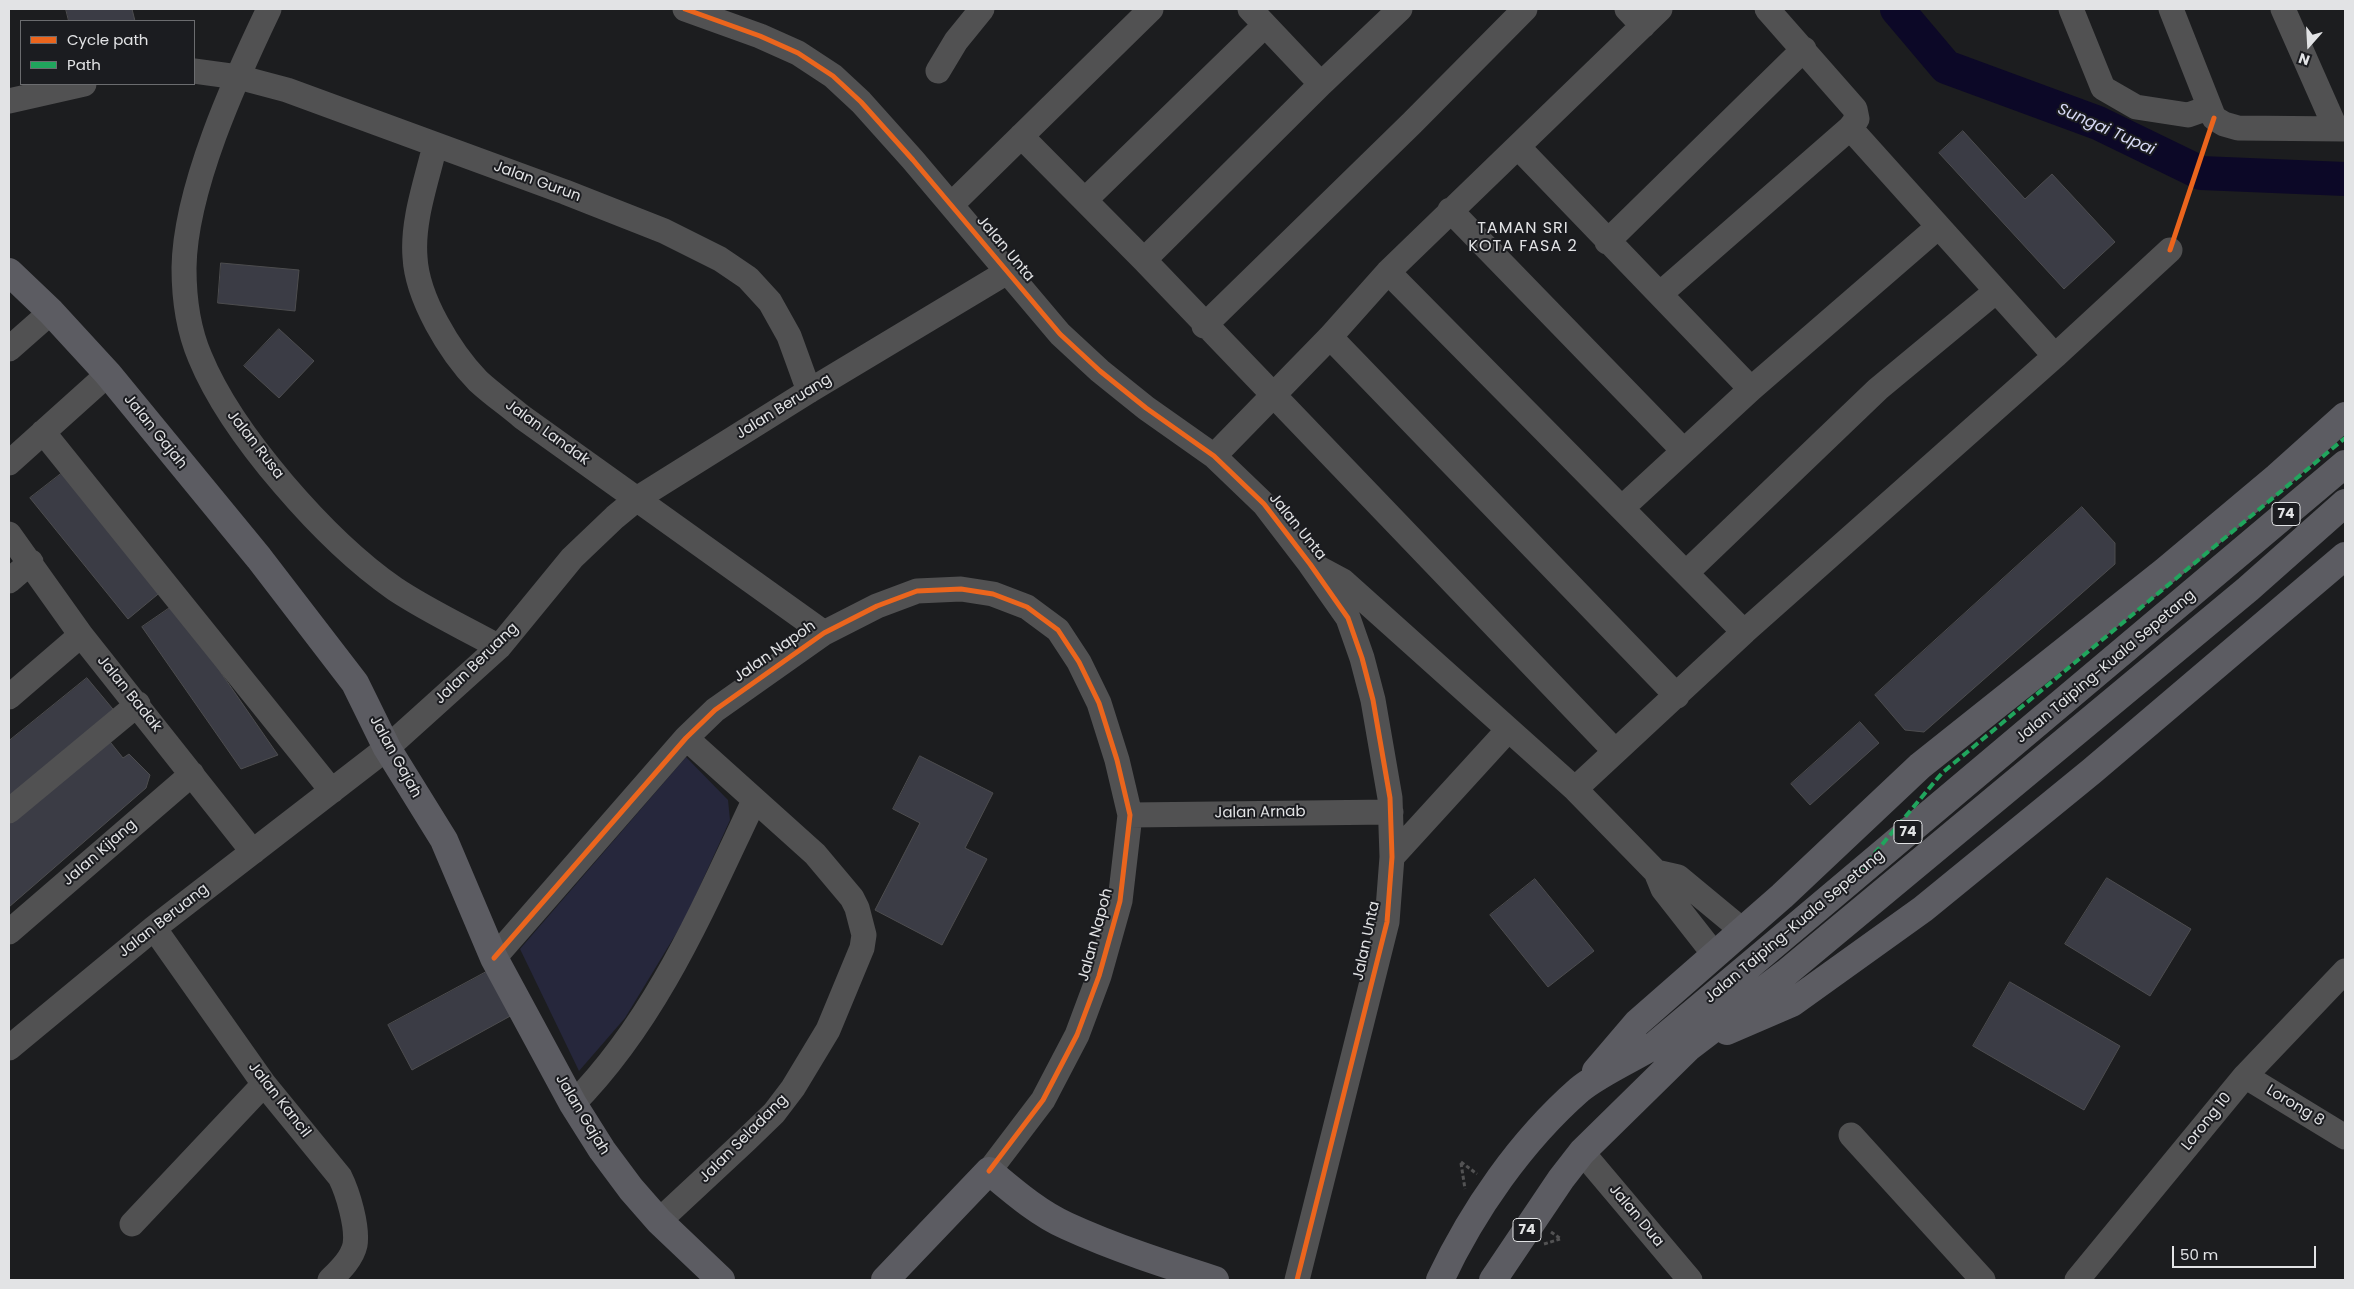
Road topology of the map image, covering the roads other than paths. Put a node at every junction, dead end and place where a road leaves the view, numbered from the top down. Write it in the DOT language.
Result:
graph roads {
  1 [pos="269,9"];
  2 [pos="685,9"];
  3 [pos="982,9"];
  4 [pos="1150,9"];
  5 [pos="1525,9"];
  6 [pos="1660,9"];
  7 [pos="1767,9"];
  8 [pos="2072,9"];
  9 [pos="2171,9"];
  10 [pos="2283,9"];
  11 [pos="1391,12"];
  12 [pos="1257,17"];
  13 [pos="1635,17"];
  14 [pos="1804,49"];
  15 [pos="195,71"];
  16 [pos="938,71"];
  17 [pos="238,77"];
  18 [pos="1321,84"];
  19 [pos="80,85"];
  20 [pos="9,101"];
  21 [pos="2208,108"];
  22 [pos="1850,128"];
  23 [pos="2341,129"];
  24 [pos="1020,136"];
  25 [pos="435,145"];
  26 [pos="1518,147"];
  27 [pos="1085,200"];
  28 [pos="951,206"];
  29 [pos="1450,210"];
  30 [pos="1938,227"];
  31 [pos="1607,242"];
  32 [pos="2170,250"];
  33 [pos="1144,260"];
  34 [pos="9,272"];
  35 [pos="1007,272"];
  36 [pos="1388,272"];
  37 [pos="1996,292"];
  38 [pos="1660,294"];
  39 [pos="51,312"];
  40 [pos="1204,326"];
  41 [pos="1330,337"];
  42 [pos="9,349"];
  43 [pos="2055,356"];
  44 [pos="108,374"];
  45 [pos="1751,389"];
  46 [pos="809,391"];
  47 [pos="1273,395"];
  48 [pos="2345,416"];
  49 [pos="43,432"];
  50 [pos="1683,450"];
  51 [pos="1214,456"];
  52 [pos="9,463"];
  53 [pos="2345,464"];
  54 [pos="638,498"];
  55 [pos="2345,503"];
  56 [pos="1622,508"];
  57 [pos="9,534"];
  58 [pos="2345,556"];
  59 [pos="30,562"];
  60 [pos="1310,564"];
  61 [pos="1686,573"];
  62 [pos="9,581"];
  63 [pos="1348,618"];
  64 [pos="1744,632"];
  65 [pos="824,633"];
  66 [pos="81,635"];
  67 [pos="1411,643"];
  68 [pos="499,647"];
  69 [pos="1677,696"];
  70 [pos="9,697"];
  71 [pos="138,704"];
  72 [pos="1508,730"];
  73 [pos="686,738"];
  74 [pos="387,748"];
  75 [pos="1614,750"];
  76 [pos="192,774"];
  77 [pos="1575,789"];
  78 [pos="332,791"];
  79 [pos="754,801"];
  80 [pos="9,811"];
  81 [pos="1391,812"];
  82 [pos="1130,815"];
  83 [pos="253,852"];
  84 [pos="1392,856"];
  85 [pos="1656,872"];
  86 [pos="154,928"];
  87 [pos="1742,930"];
  88 [pos="9,932"];
  89 [pos="1714,954"];
  90 [pos="494,958"];
  91 [pos="2345,971"];
  92 [pos="1689,1047"];
  93 [pos="9,1048"];
  94 [pos="2245,1076"];
  95 [pos="264,1084"];
  96 [pos="1580,1090"];
  97 [pos="573,1104"];
  98 [pos="1851,1135"];
  99 [pos="2345,1137"];
  100 [pos="1582,1152"];
  101 [pos="989,1171"];
  102 [pos="659,1220"];
  103 [pos="132,1224"];
  104 [pos="1436,1279"];
  105 [pos="330,1280"];
  106 [pos="721,1280"];
  107 [pos="885,1280"];
  108 [pos="1215,1280"];
  109 [pos="1297,1280"];
  110 [pos="1493,1280"];
  111 [pos="1690,1280"];
  112 [pos="1983,1280"];
  113 [pos="2077,1280"];
  1 -- 17 [label="street, Jalan Rusa"];
  2 -- 28 [label="street, Jalan Unta"];
  3 -- 16 [label="street"];
  4 -- 24 [label="street"];
  5 -- 40 [label="street"];
  6 -- 13 [label="street"];
  7 -- 14 [label="street"];
  8 -- 21 [label="street"];
  9 -- 21 [label="street"];
  10 -- 23 [label="street"];
  11 -- 18 [label="street"];
  12 -- 18 [label="street"];
  12 -- 27 [label="street"];
  13 -- 26 [label="street"];
  14 -- 22 [label="street"];
  14 -- 31 [label="street"];
  15 -- 17 [label="street, Jalan Gurun"];
  17 -- 25 [label="street, Jalan Gurun"];
  17 -- 68 [label="street, Jalan Rusa"];
  18 -- 33 [label="street"];
  19 -- 20 [label="street"];
  21 -- 23 [label="street"];
  22 -- 30 [label="street"];
  22 -- 38 [label="street"];
  24 -- 27 [label="street"];
  24 -- 28 [label="street"];
  25 -- 46 [label="street, Jalan Gurun"];
  25 -- 54 [label="street, Jalan Landak"];
  26 -- 29 [label="street"];
  26 -- 31 [label="street"];
  27 -- 33 [label="street"];
  28 -- 35 [label="street, Jalan Unta"];
  29 -- 36 [label="street"];
  29 -- 50 [label="street"];
  30 -- 37 [label="street"];
  30 -- 45 [label="street"];
  31 -- 38 [label="street"];
  32 -- 43 [label="street"];
  33 -- 40 [label="street"];
  34 -- 39 [label="main road, Jalan Gajah"];
  35 -- 46 [label="street, Jalan Beruang"];
  35 -- 51 [label="street, Jalan Unta"];
  36 -- 41 [label="street"];
  36 -- 56 [label="street"];
  37 -- 43 [label="street"];
  37 -- 61 [label="street"];
  38 -- 45 [label="street"];
  39 -- 42 [label="street"];
  39 -- 44 [label="main road, Jalan Gajah"];
  40 -- 47 [label="street"];
  41 -- 47 [label="street"];
  41 -- 69 [label="street"];
  43 -- 64 [label="street"];
  44 -- 49 [label="street"];
  44 -- 74 [label="main road, Jalan Gajah"];
  45 -- 50 [label="street"];
  46 -- 54 [label="street, Jalan Beruang"];
  47 -- 51 [label="street"];
  47 -- 75 [label="street"];
  48 -- 87 [label="main road"];
  49 -- 52 [label="street"];
  49 -- 78 [label="street"];
  50 -- 56 [label="street"];
  51 -- 60 [label="street, Jalan Unta"];
  53 -- 96 [label="main road, Jalan Taiping-Kuala Sepetang / 74"];
  54 -- 65 [label="street, Jalan Landak"];
  54 -- 68 [label="street, Jalan Beruang"];
  55 -- 92 [label="main road, Jalan Taiping-Kuala Sepetang / 74"];
  56 -- 61 [label="street"];
  57 -- 59 [label="street, Jalan Badak"];
  58 -- 92 [label="main road"];
  59 -- 62 [label="street"];
  59 -- 66 [label="street, Jalan Badak"];
  60 -- 63 [label="street, Jalan Unta"];
  60 -- 67 [label="street"];
  61 -- 64 [label="street"];
  63 -- 67 [label="street"];
  63 -- 81 [label="street, Jalan Unta"];
  64 -- 69 [label="street"];
  65 -- 73 [label="street, Jalan Napoh"];
  65 -- 82 [label="street, Jalan Napoh"];
  66 -- 70 [label="street"];
  66 -- 71 [label="street, Jalan Badak"];
  67 -- 72 [label="street"];
  68 -- 74 [label="street, Jalan Beruang"];
  69 -- 75 [label="street"];
  71 -- 76 [label="street, Jalan Badak"];
  71 -- 80 [label="street"];
  72 -- 77 [label="street"];
  72 -- 84 [label="street"];
  73 -- 79 [label="street, Jalan Seladang"];
  73 -- 90 [label="street, Jalan Napoh"];
  74 -- 78 [label="street, Jalan Beruang"];
  74 -- 90 [label="main road, Jalan Gajah"];
  75 -- 77 [label="street"];
  76 -- 83 [label="street, Jalan Badak"];
  76 -- 88 [label="street, Jalan Kijang"];
  77 -- 85 [label="street"];
  78 -- 83 [label="street, Jalan Beruang"];
  79 -- 97 [label="street"];
  79 -- 102 [label="street, Jalan Seladang"];
  81 -- 82 [label="street, Jalan Arnab"];
  81 -- 84 [label="street, Jalan Unta"];
  82 -- 101 [label="street, Jalan Napoh"];
  83 -- 86 [label="street, Jalan Beruang"];
  84 -- 109 [label="street, Jalan Unta"];
  85 -- 87 [label="street"];
  85 -- 89 [label="street"];
  86 -- 93 [label="street, Jalan Beruang"];
  86 -- 95 [label="street, Jalan Kancil"];
  87 -- 89 [label="main road"];
  89 -- 96 [label="main road"];
  90 -- 97 [label="main road, Jalan Gajah"];
  91 -- 94 [label="street, Lorong 10"];
  92 -- 100 [label="main road, Jalan Taiping-Kuala Sepetang / 74"];
  94 -- 99 [label="street, Lorong 8"];
  94 -- 113 [label="street, Lorong 10"];
  95 -- 103 [label="street"];
  95 -- 105 [label="street, Jalan Kancil"];
  96 -- 104 [label="main road, Jalan Taiping-Kuala Sepetang / 74"];
  97 -- 102 [label="main road, Jalan Gajah"];
  98 -- 112 [label="street"];
  100 -- 110 [label="main road, Jalan Taiping-Kuala Sepetang / 74"];
  100 -- 111 [label="street, Jalan Dua"];
  101 -- 107 [label="main road, Jalan Napoh"];
  101 -- 108 [label="main road"];
  102 -- 106 [label="main road, Jalan Gajah"];
}
